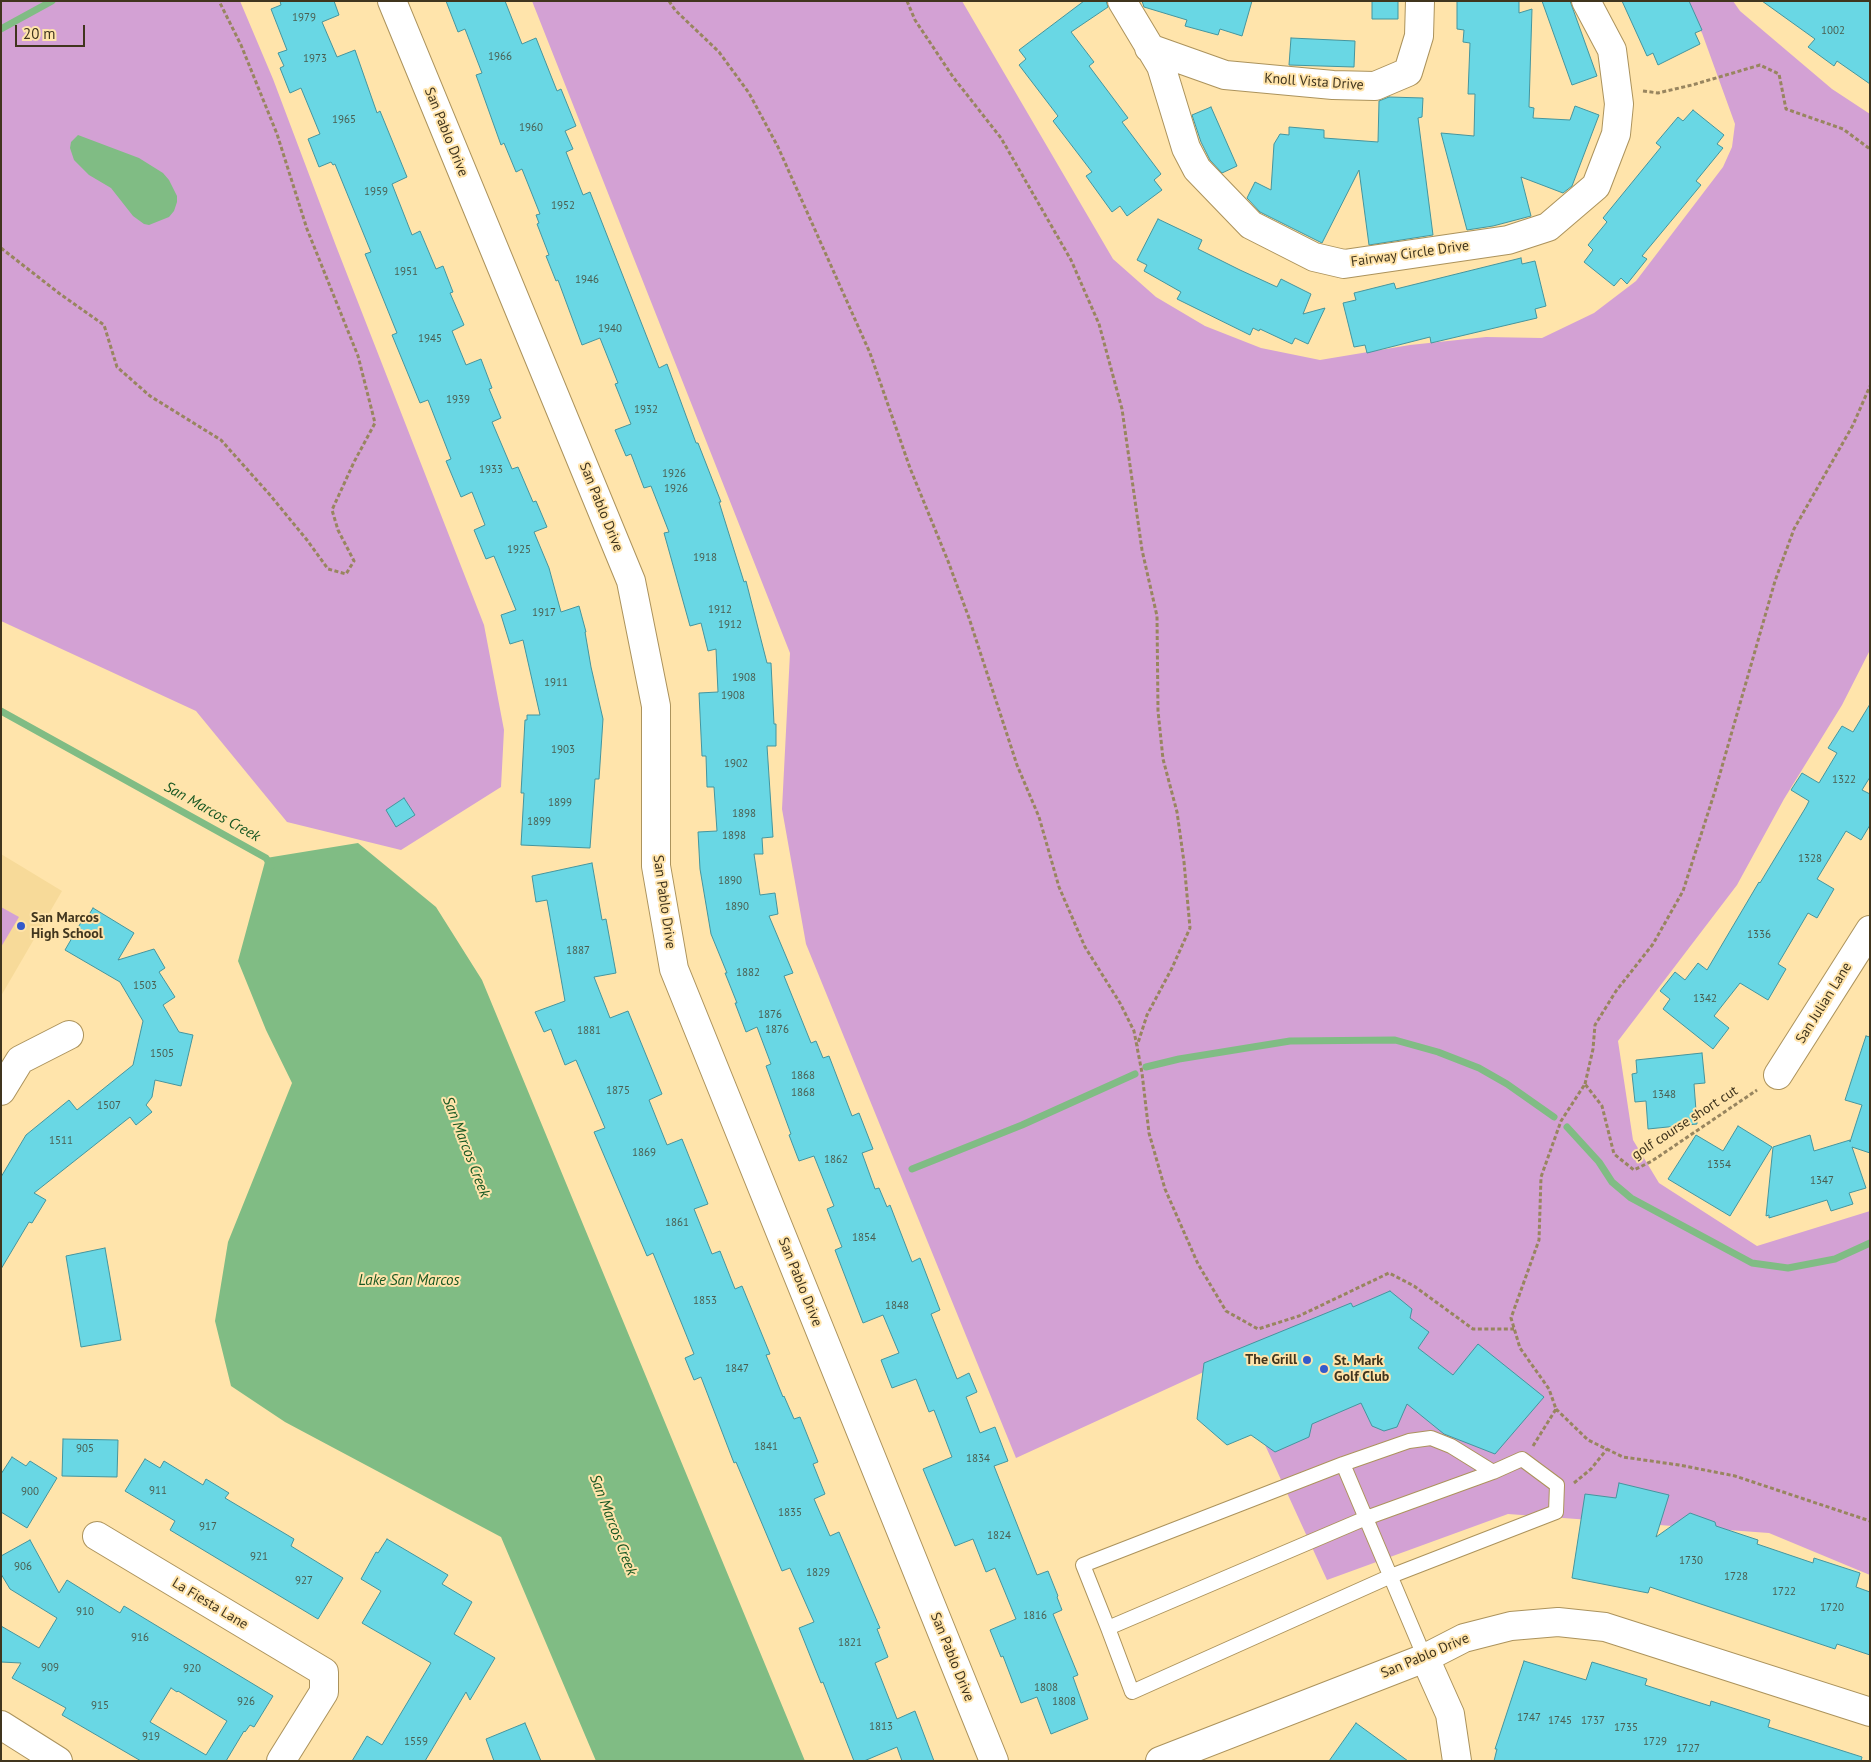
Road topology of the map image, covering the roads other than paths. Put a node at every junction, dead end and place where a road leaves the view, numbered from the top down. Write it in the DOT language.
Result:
graph roads {
  1 [pos="392,1"];
  2 [pos="1122,1"];
  3 [pos="1420,1"];
  4 [pos="1586,1"];
  5 [pos="1150,48"];
  6 [pos="1870,930"];
  7 [pos="69,1035"];
  8 [pos="1778,1075"];
  9 [pos="1,1091"];
  10 [pos="1344,1464"];
  11 [pos="1493,1472"];
  12 [pos="1366,1518"];
  13 [pos="97,1536"];
  14 [pos="1390,1576"];
  15 [pos="1108,1628"];
  16 [pos="1425,1658"];
  17 [pos="1870,1712"];
  18 [pos="1,1725"];
  19 [pos="58,1761"];
  20 [pos="281,1761"];
  21 [pos="994,1761"];
  22 [pos="1160,1761"];
  23 [pos="1457,1761"];
  1 -- 21 [label="street, San Pablo Drive"];
  2 -- 5 [label="street, Fairway Circle Drive"];
  3 -- 5 [label="street, Knoll Vista Drive"];
  4 -- 5 [label="street, Fairway Circle Drive"];
  6 -- 8 [label="street, San Julian Lane"];
  7 -- 9 [label="street"];
  10 -- 11 [label="lane"];
  10 -- 12 [label="lane"];
  10 -- 15 [label="lane"];
  11 -- 12 [label="lane"];
  11 -- 14 [label="lane"];
  12 -- 14 [label="lane"];
  12 -- 15 [label="lane"];
  13 -- 20 [label="street, La Fiesta Lane"];
  14 -- 15 [label="lane"];
  14 -- 16 [label="lane"];
  16 -- 17 [label="street, San Pablo Drive"];
  16 -- 22 [label="street, San Pablo Drive"];
  16 -- 23 [label="street"];
  18 -- 19 [label="street"];
}
